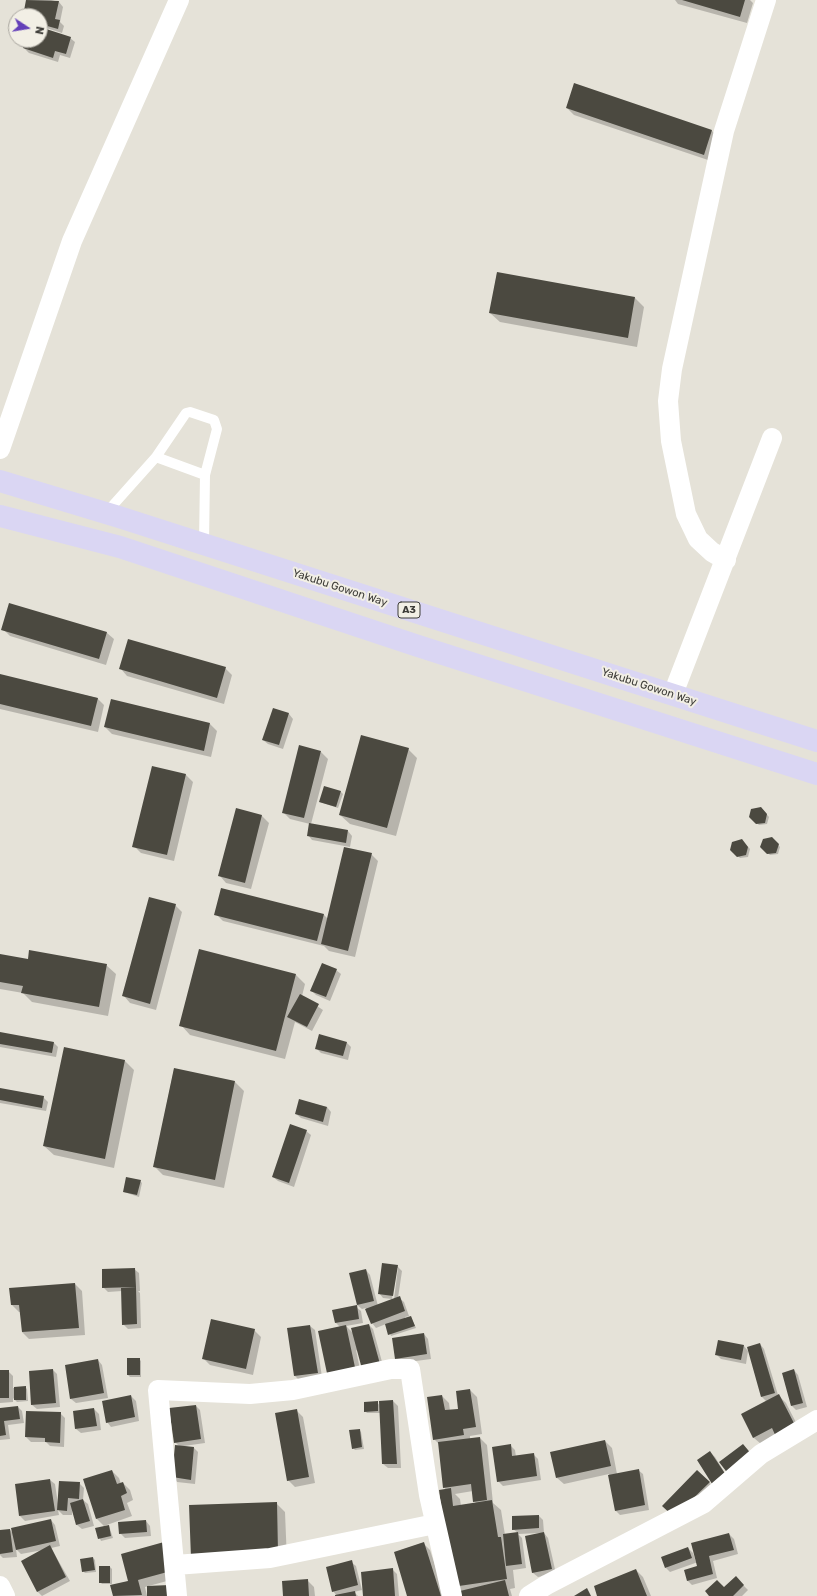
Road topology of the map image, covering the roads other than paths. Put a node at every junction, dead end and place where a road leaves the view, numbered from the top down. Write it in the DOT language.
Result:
graph roads {
  1 [pos="179,0"];
  2 [pos="766,0"];
  3 [pos="772,438"];
  4 [pos="0,449"];
  5 [pos="156,457"];
  6 [pos="205,475"];
  7 [pos="0,481"];
  8 [pos="106,513"];
  9 [pos="0,516"];
  10 [pos="204,544"];
  11 [pos="726,560"];
  12 [pos="578,664"];
  13 [pos="673,694"];
  14 [pos="570,695"];
  15 [pos="817,741"];
  16 [pos="817,774"];
  17 [pos="817,1420"];
  18 [pos="435,1524"];
  19 [pos="176,1565"];
  20 [pos="0,1586"];
  21 [pos="6,1596"];
  22 [pos="177,1596"];
  23 [pos="452,1596"];
  24 [pos="529,1596"];
  1 -- 4 [label="street"];
  2 -- 11 [label="street"];
  3 -- 11 [label="street"];
  5 -- 6 [label="lane"];
  5 -- 6 [label="lane"];
  5 -- 8 [label="lane"];
  6 -- 10 [label="lane"];
  7 -- 8 [label="highway, Yakubu Gowon Way / A3"];
  8 -- 10 [label="highway, Yakubu Gowon Way / A3"];
  9 -- 14 [label="highway"];
  10 -- 12 [label="highway, Yakubu Gowon Way / A3"];
  11 -- 13 [label="street"];
  12 -- 13 [label="highway, Yakubu Gowon Way / A3"];
  12 -- 14 [label="highway"];
  13 -- 15 [label="highway, Yakubu Gowon Way / A3"];
  14 -- 16 [label="highway"];
  17 -- 24 [label="street"];
  18 -- 19 [label="street"];
  18 -- 19 [label="street"];
  18 -- 23 [label="street"];
  19 -- 22 [label="street"];
  20 -- 21 [label="street"];
}
